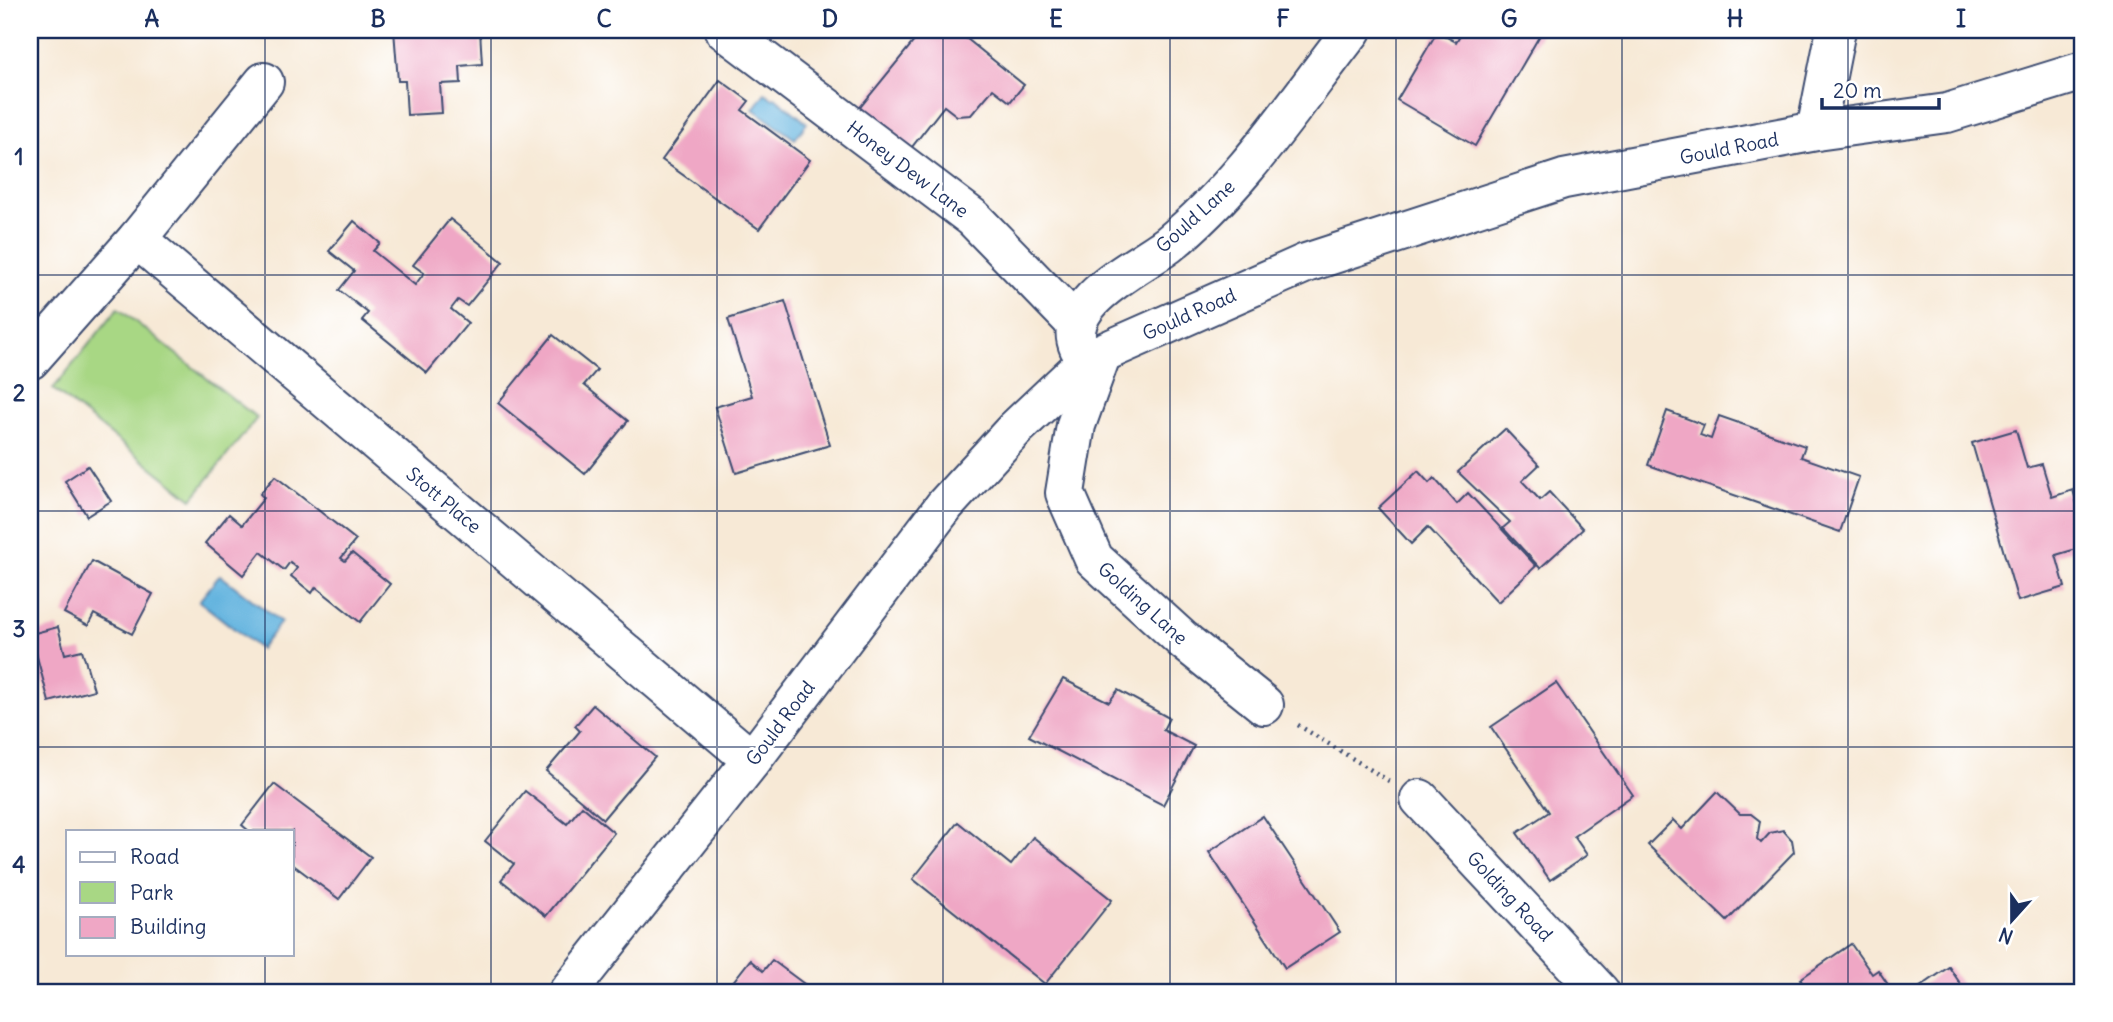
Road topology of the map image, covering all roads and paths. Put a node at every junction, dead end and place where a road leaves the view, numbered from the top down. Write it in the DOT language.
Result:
graph roads {
  1 [pos="723,30"];
  2 [pos="1352,30"];
  3 [pos="1836,30"];
  4 [pos="2083,71"];
  5 [pos="264,82"];
  6 [pos="1816,131"];
  7 [pos="137,239"];
  8 [pos="1088,347"];
  9 [pos="30,360"];
  10 [pos="1264,705"];
  11 [pos="752,760"];
  12 [pos="1420,799"];
  13 [pos="568,992"];
  14 [pos="1600,992"];
  1 -- 8 [label="street, Honey Dew Lane"];
  2 -- 8 [label="street, Gould Lane"];
  3 -- 6 [label="street"];
  4 -- 6 [label="street, Gould Road"];
  5 -- 7 [label="street"];
  6 -- 8 [label="street, Gould Road"];
  7 -- 9 [label="street"];
  7 -- 11 [label="street, Stott Place"];
  8 -- 10 [label="street, Golding Lane"];
  8 -- 11 [label="street, Gould Road"];
  10 -- 12 [label="path"];
  11 -- 13 [label="street, Gould Road"];
  12 -- 14 [label="street, Golding Road"];
}
